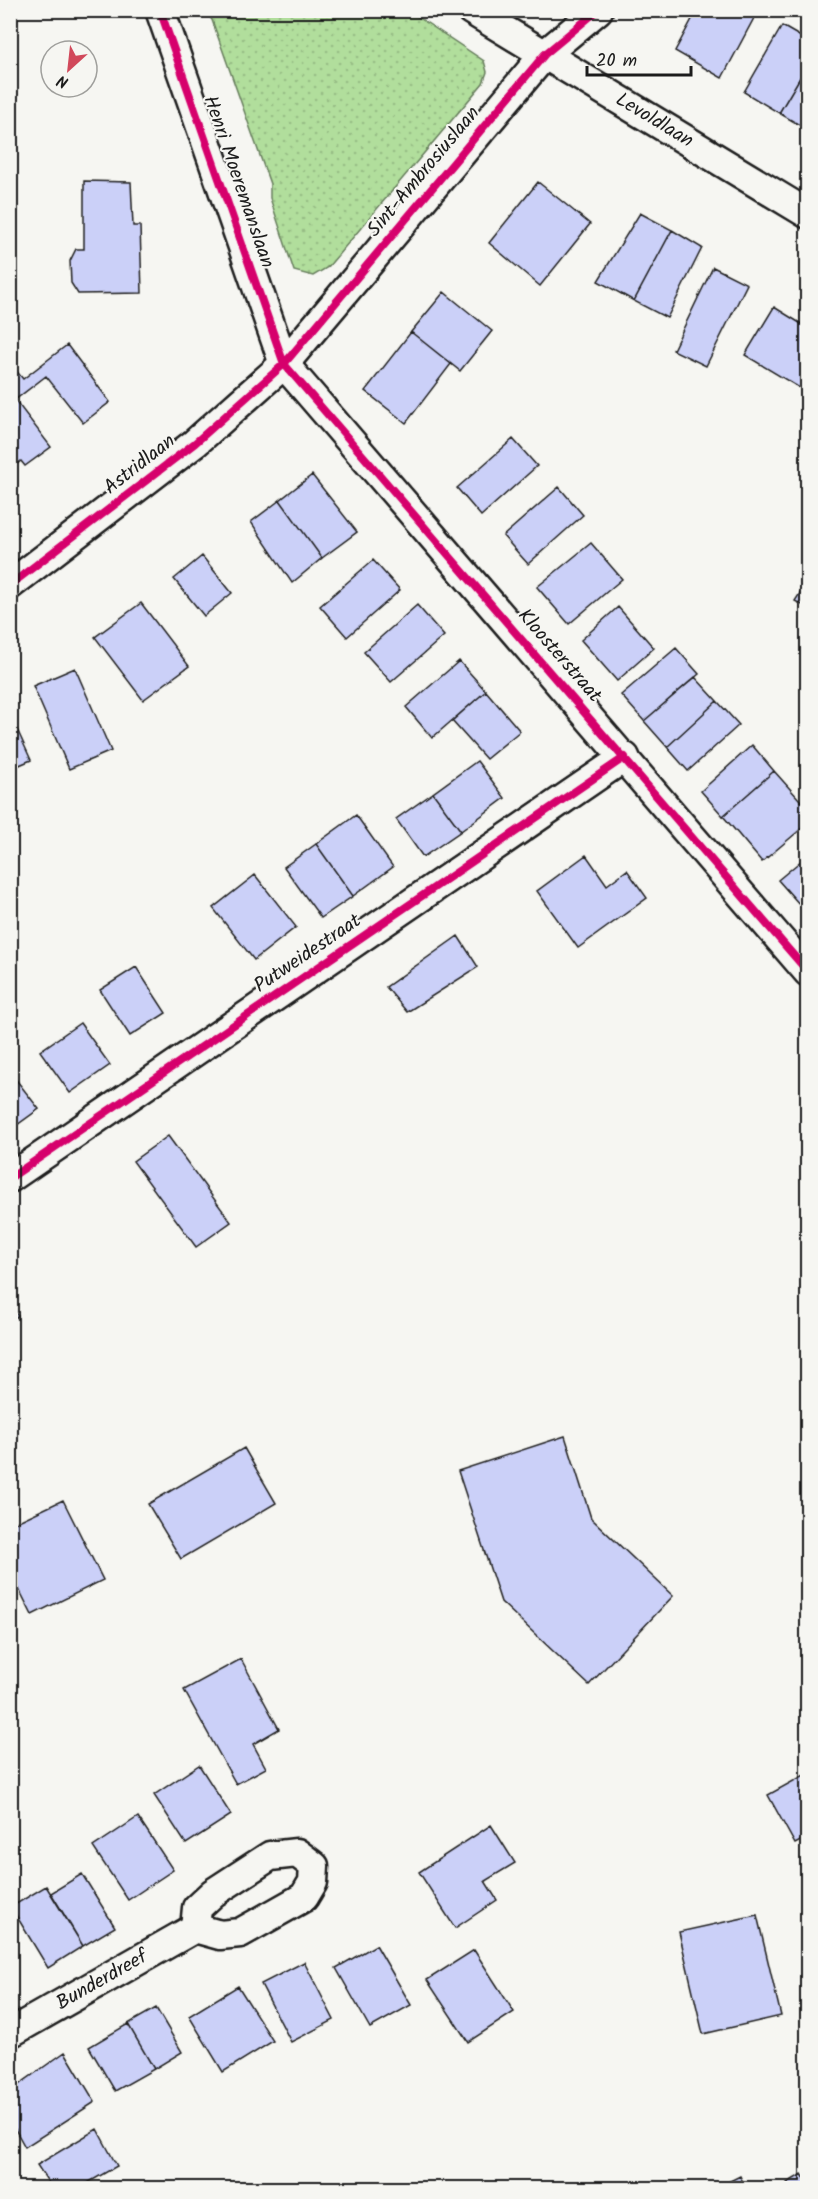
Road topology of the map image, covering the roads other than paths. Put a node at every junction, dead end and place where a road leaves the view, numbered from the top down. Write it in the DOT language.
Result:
graph roads {
  1 [pos="160,10"];
  2 [pos="471,10"];
  3 [pos="598,10"];
  4 [pos="545,54"];
  5 [pos="807,214"];
  6 [pos="284,364"];
  7 [pos="10,585"];
  8 [pos="625,757"];
  9 [pos="807,972"];
  10 [pos="10,1178"];
  11 [pos="195,1928"];
  12 [pos="10,2033"];
  1 -- 6 [label="street, Henri Moeremanslaan"];
  2 -- 4 [label="street, Levoldlaan"];
  3 -- 4 [label="street, Sint-Ambrosiuslaan"];
  4 -- 5 [label="street, Levoldlaan"];
  4 -- 6 [label="street, Sint-Ambrosiuslaan"];
  6 -- 7 [label="street, Astridlaan"];
  6 -- 8 [label="street, Kloosterstraat"];
  8 -- 9 [label="street, Kloosterstraat"];
  8 -- 10 [label="street, Putweidestraat"];
  11 -- 12 [label="street, Bunderdreef"];
}
